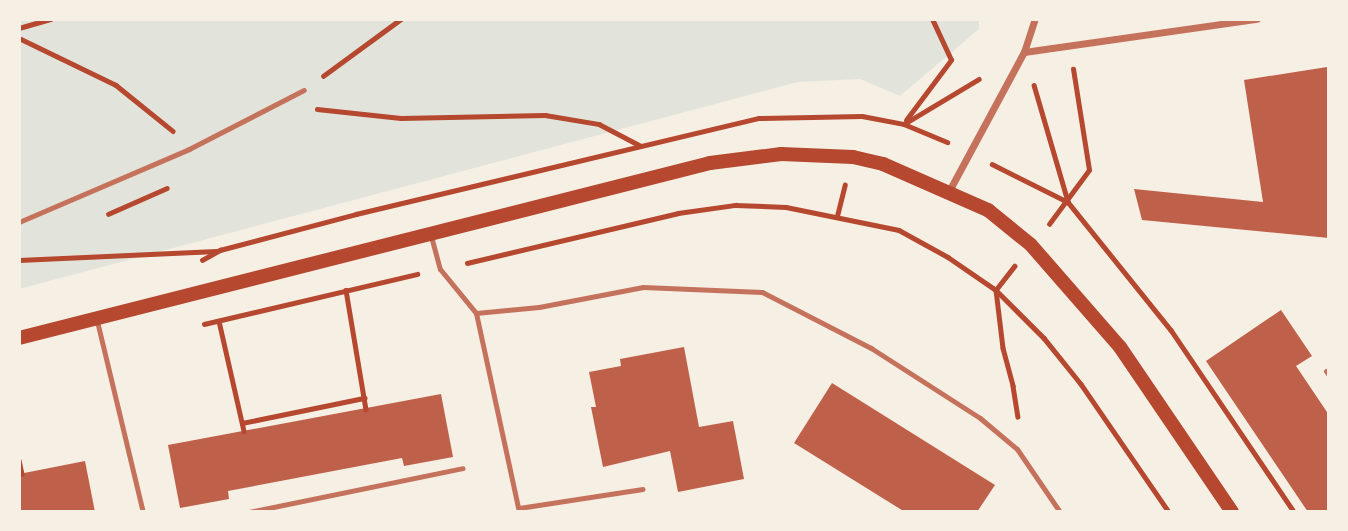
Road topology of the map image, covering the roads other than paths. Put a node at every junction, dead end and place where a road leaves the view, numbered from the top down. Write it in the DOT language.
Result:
graph roads {
  1 [pos="1035,19"];
  2 [pos="1257,19"];
  3 [pos="1024,52"];
  4 [pos="304,90"];
  5 [pos="949,191"];
  6 [pos="19,222"];
  7 [pos="430,236"];
  8 [pos="476,313"];
  9 [pos="96,316"];
  10 [pos="19,338"];
  11 [pos="463,468"];
  12 [pos="643,489"];
  13 [pos="519,510"];
  14 [pos="143,512"];
  15 [pos="248,512"];
  16 [pos="1060,512"];
  17 [pos="1232,512"];
  1 -- 3 [label="street"];
  2 -- 3 [label="street"];
  3 -- 5 [label="street"];
  4 -- 6 [label="lane"];
  5 -- 7 [label="main road"];
  5 -- 17 [label="main road"];
  7 -- 8 [label="lane"];
  7 -- 9 [label="main road"];
  8 -- 13 [label="lane"];
  8 -- 16 [label="lane"];
  9 -- 10 [label="main road"];
  9 -- 14 [label="lane"];
  11 -- 15 [label="lane"];
  12 -- 13 [label="lane"];
}
